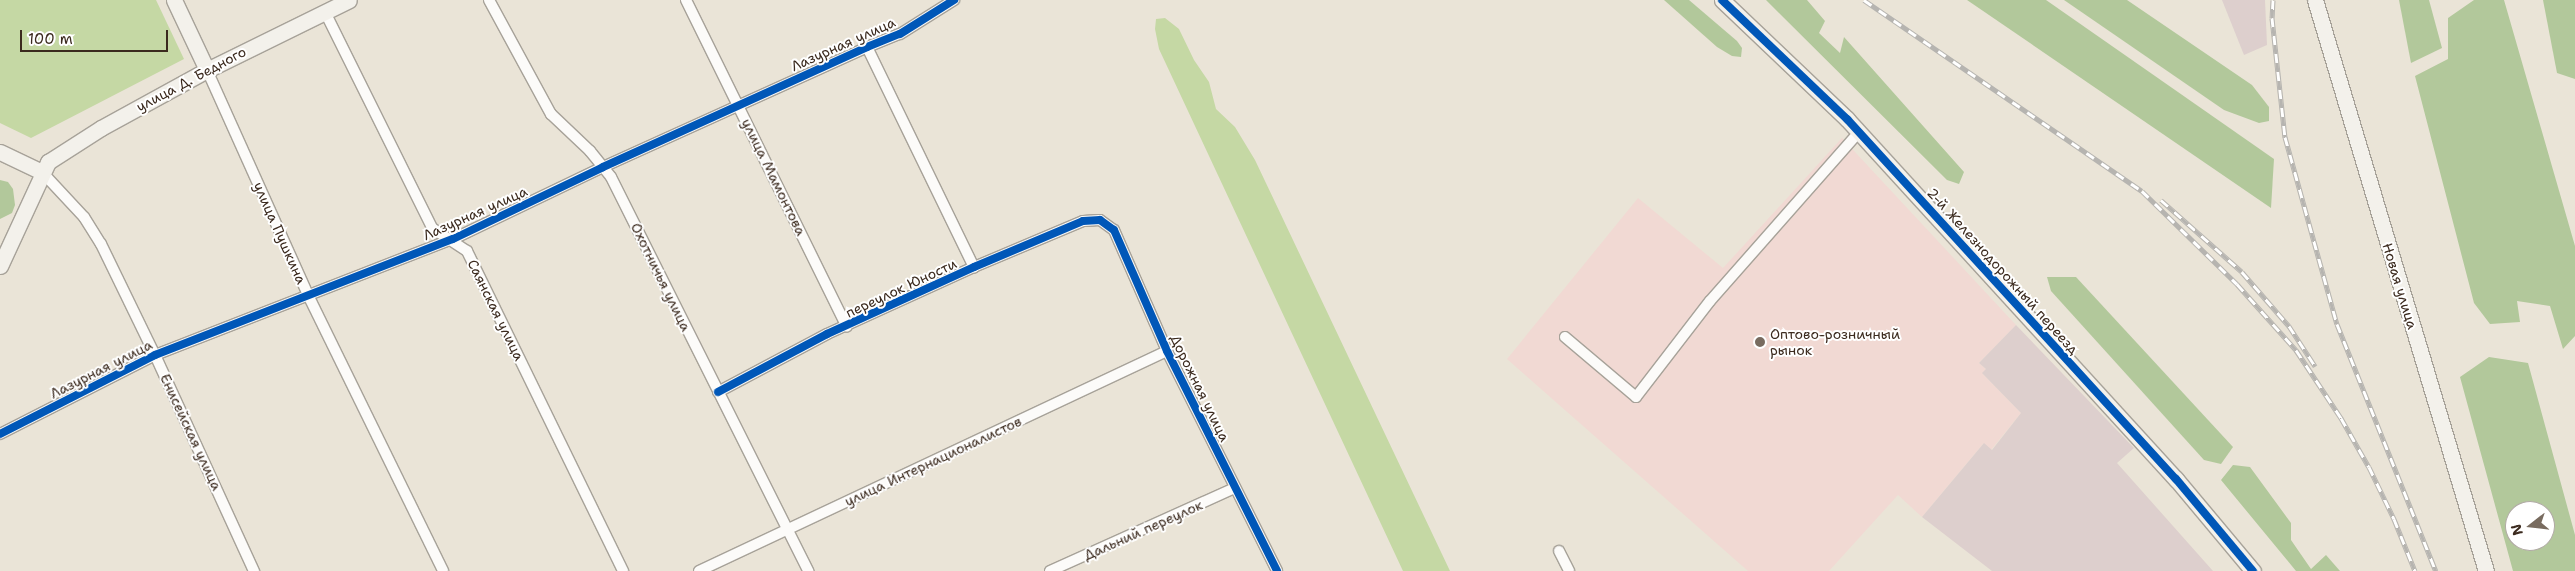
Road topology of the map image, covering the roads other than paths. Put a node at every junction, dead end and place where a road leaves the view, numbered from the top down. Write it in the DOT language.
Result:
graph roads {
  1 [pos="174,0"];
  2 [pos="349,0"];
  3 [pos="489,0"];
  4 [pos="686,0"];
  5 [pos="954,0"];
  6 [pos="1722,0"];
  7 [pos="2315,0"];
  8 [pos="325,12"];
  9 [pos="867,46"];
  10 [pos="207,70"];
  11 [pos="739,105"];
  12 [pos="1859,132"];
  13 [pos="0,152"];
  14 [pos="603,167"];
  15 [pos="42,172"];
  16 [pos="1100,220"];
  17 [pos="453,239"];
  18 [pos="0,266"];
  19 [pos="974,267"];
  20 [pos="308,296"];
  21 [pos="847,327"];
  22 [pos="1565,337"];
  23 [pos="1167,351"];
  24 [pos="155,355"];
  25 [pos="718,392"];
  26 [pos="0,434"];
  27 [pos="1235,488"];
  28 [pos="787,530"];
  29 [pos="1559,551"];
  30 [pos="254,571"];
  31 [pos="443,571"];
  32 [pos="623,571"];
  33 [pos="699,571"];
  34 [pos="808,571"];
  35 [pos="1050,571"];
  36 [pos="1277,571"];
  37 [pos="1569,571"];
  38 [pos="2253,571"];
  39 [pos="2486,571"];
  1 -- 10 [label="street, улица Пушкина"];
  2 -- 8 [label="street, улица Д. Бедного"];
  3 -- 14 [label="street, Охотничья улица"];
  4 -- 11 [label="street, улица Мамонтова"];
  5 -- 9 [label="street, Лазурная улица"];
  6 -- 12 [label="street, 2-й Железнодорожный переезд"];
  7 -- 39 [label="street, Новая улица"];
  8 -- 10 [label="street, улица Д. Бедного"];
  8 -- 17 [label="street, Саянская улица"];
  9 -- 11 [label="street, Лазурная улица"];
  9 -- 19 [label="street"];
  10 -- 15 [label="street, улица Д. Бедного"];
  10 -- 20 [label="street, улица Пушкина"];
  11 -- 14 [label="street, Лазурная улица"];
  11 -- 21 [label="street, улица Мамонтова"];
  12 -- 22 [label="street"];
  12 -- 38 [label="street, 2-й Железнодорожный переезд"];
  13 -- 15 [label="street"];
  14 -- 17 [label="street, Лазурная улица"];
  14 -- 25 [label="street, Охотничья улица"];
  15 -- 18 [label="street"];
  15 -- 24 [label="street, Енисейская улица"];
  16 -- 19 [label="street, переулок Юности"];
  16 -- 23 [label="street, Дорожная улица"];
  17 -- 20 [label="street, Лазурная улица"];
  17 -- 32 [label="street, Саянская улица"];
  19 -- 21 [label="street, переулок Юности"];
  20 -- 24 [label="street, Лазурная улица"];
  20 -- 31 [label="street, улица Пушкина"];
  21 -- 25 [label="street, переулок Юности"];
  23 -- 27 [label="street, Дорожная улица"];
  23 -- 28 [label="street, улица Интернационалистов"];
  24 -- 26 [label="street, Лазурная улица"];
  24 -- 30 [label="street, Енисейская улица"];
  25 -- 28 [label="street, Охотничья улица"];
  27 -- 35 [label="street, Дальний переулок"];
  27 -- 36 [label="street, Дорожная улица"];
  28 -- 33 [label="street, улица Интернационалистов"];
  28 -- 34 [label="street, Охотничья улица"];
  29 -- 37 [label="street"];
}
